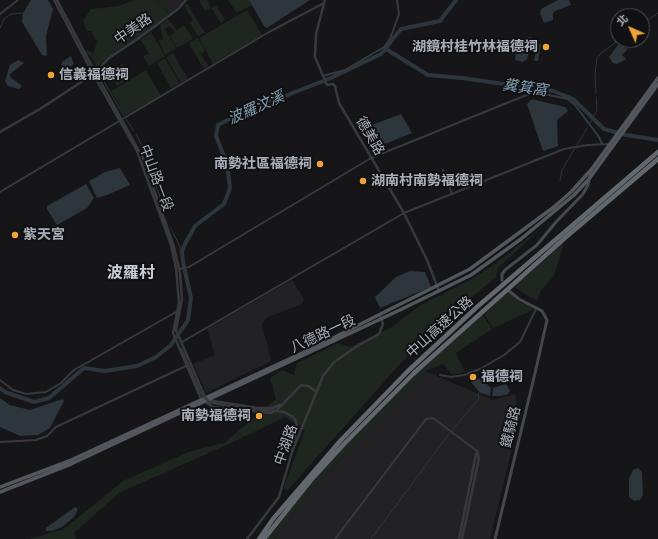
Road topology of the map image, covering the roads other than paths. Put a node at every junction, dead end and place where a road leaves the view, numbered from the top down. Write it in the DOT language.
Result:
graph roads {
  1 [pos="18,0"];
  2 [pos="54,0"];
  3 [pos="57,0"];
  4 [pos="186,0"];
  5 [pos="397,0"];
  6 [pos="325,1"];
  7 [pos="0,14"];
  8 [pos="67,22"];
  9 [pos="94,73"];
  10 [pos="323,77"];
  11 [pos="658,78"];
  12 [pos="658,84"];
  13 [pos="656,88"];
  14 [pos="121,120"];
  15 [pos="0,132"];
  16 [pos="614,140"];
  17 [pos="602,144"];
  18 [pos="609,144"];
  19 [pos="658,152"];
  20 [pos="372,158"];
  21 [pos="658,159"];
  22 [pos="443,170"];
  23 [pos="590,170"];
  24 [pos="589,179"];
  25 [pos="0,192"];
  26 [pos="452,194"];
  27 [pos="404,213"];
  28 [pos="181,269"];
  29 [pos="502,280"];
  30 [pos="438,289"];
  31 [pos="510,291"];
  32 [pos="537,307"];
  33 [pos="176,312"];
  34 [pos="380,317"];
  35 [pos="181,342"];
  36 [pos="177,344"];
  37 [pos="181,349"];
  38 [pos="190,364"];
  39 [pos="187,366"];
  40 [pos="440,375"];
  41 [pos="0,380"];
  42 [pos="317,392"];
  43 [pos="205,397"];
  44 [pos="209,399"];
  45 [pos="202,400"];
  46 [pos="282,404"];
  47 [pos="148,426"];
  48 [pos="0,442"];
  49 [pos="476,451"];
  50 [pos="292,452"];
  51 [pos="0,488"];
  52 [pos="0,492"];
  53 [pos="273,519"];
  54 [pos="247,539"];
  55 [pos="256,539"];
  56 [pos="259,539"];
  57 [pos="265,539"];
  58 [pos="335,539"];
  59 [pos="461,539"];
  60 [pos="495,539"];
  1 -- 7 [label="street"];
  2 -- 8 [label="street, 中山路一段"];
  3 -- 8 [label="street, 中山路一段"];
  4 -- 9 [label="street, 中美路"];
  5 -- 10 [label="street"];
  6 -- 10 [label="street"];
  6 -- 14 [label="street"];
  8 -- 9 [label="street, 中山路一段"];
  9 -- 14 [label="street, 中山路一段"];
  9 -- 15 [label="street, 中美路"];
  10 -- 20 [label="street, 德美路"];
  11 -- 13 [label="main road"];
  12 -- 13 [label="main road"];
  13 -- 16 [label="main road"];
  13 -- 16 [label="main road"];
  14 -- 25 [label="street"];
  14 -- 28 [label="street, 中山路一段"];
  14 -- 33 [label="street, 中山路一段"];
  16 -- 18 [label="main road, 八德路一段"];
  16 -- 24 [label="main road, 八德路一段"];
  17 -- 18 [label="street"];
  17 -- 20 [label="street"];
  17 -- 26 [label="street"];
  18 -- 23 [label="main road, 八德路一段"];
  19 -- 53 [label="highway, 中山高速公路"];
  20 -- 27 [label="street, 德美路"];
  20 -- 28 [label="street"];
  21 -- 57 [label="highway, 中山高速公路"];
  22 -- 26 [label="street"];
  23 -- 24 [label="main road"];
  23 -- 30 [label="main road, 八德路一段"];
  24 -- 29 [label="main road"];
  24 -- 30 [label="main road, 八德路一段"];
  26 -- 27 [label="street"];
  27 -- 30 [label="street, 德美路"];
  27 -- 35 [label="street"];
  28 -- 35 [label="street, 中山路一段"];
  30 -- 34 [label="main road, 八德路一段"];
  31 -- 32 [label="main road"];
  32 -- 40 [label="street"];
  32 -- 60 [label="main road, 鐵騎路"];
  33 -- 36 [label="street, 中山路一段"];
  33 -- 41 [label="street"];
  34 -- 42 [label="street"];
  34 -- 43 [label="main road, 八德路一段"];
  34 -- 44 [label="main road, 八德路一段"];
  35 -- 37 [label="street"];
  35 -- 38 [label="street"];
  36 -- 37 [label="street"];
  36 -- 39 [label="street"];
  37 -- 50 [label="street, bridge"];
  38 -- 39 [label="street"];
  38 -- 43 [label="street"];
  39 -- 45 [label="street"];
  39 -- 48 [label="street"];
  42 -- 46 [label="street, 中湖路"];
  42 -- 50 [label="street, 中湖路"];
  43 -- 44 [label="street"];
  43 -- 45 [label="main road, 八德路一段"];
  44 -- 45 [label="main road, 八德路一段"];
  44 -- 46 [label="street, 中湖路"];
  45 -- 46 [label="street, 中湖路"];
  45 -- 47 [label="main road, 八德路一段"];
  47 -- 51 [label="main road, 八德路一段"];
  47 -- 52 [label="main road, 八德路一段"];
  49 -- 58 [label="street"];
  49 -- 59 [label="street"];
  50 -- 54 [label="street, 中湖路"];
  53 -- 55 [label="highway"];
  53 -- 56 [label="highway, 中山高速公路"];
}
